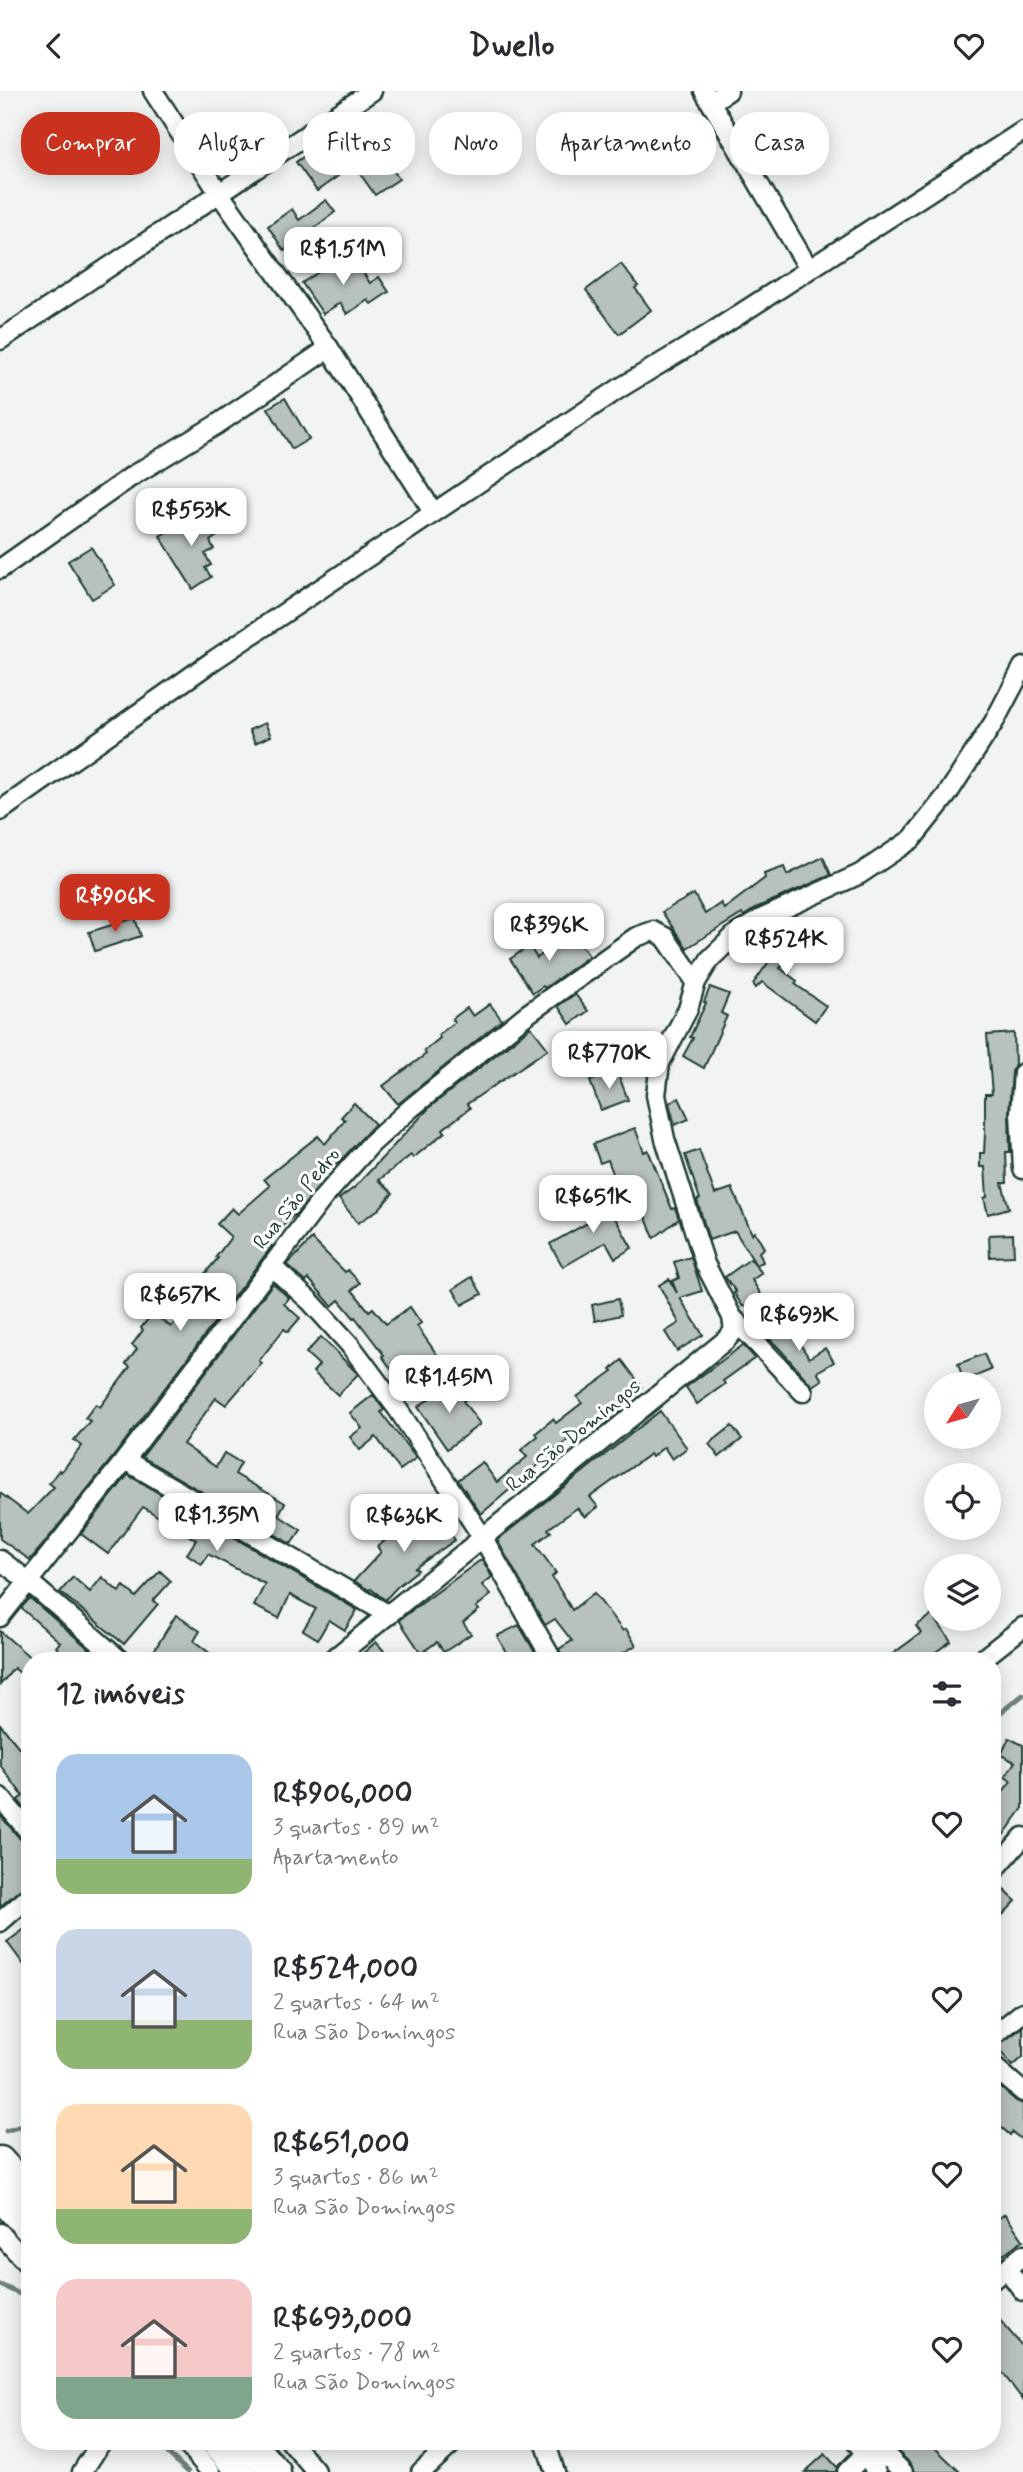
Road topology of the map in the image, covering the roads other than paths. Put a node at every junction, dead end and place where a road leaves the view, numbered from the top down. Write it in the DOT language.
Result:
graph roads {
  1 [pos="153,91"];
  2 [pos="372,91"];
  3 [pos="728,91"];
  4 [pos="708,97"];
  5 [pos="1023,131"];
  6 [pos="219,193"];
  7 [pos="809,269"];
  8 [pos="0,340"];
  9 [pos="329,348"];
  10 [pos="433,512"];
  11 [pos="0,569"];
  12 [pos="1023,667"];
  13 [pos="0,811"];
  14 [pos="696,982"];
  15 [pos="1023,1073"];
  16 [pos="1023,1169"];
  17 [pos="271,1266"];
  18 [pos="732,1317"];
  19 [pos="803,1392"];
  20 [pos="125,1460"];
  21 [pos="483,1538"];
  22 [pos="0,1560"];
  23 [pos="28,1581"];
  24 [pos="389,1615"];
  25 [pos="0,1617"];
  26 [pos="1023,1627"];
  27 [pos="111,1652"];
  28 [pos="342,1652"];
  29 [pos="548,1652"];
  30 [pos="991,1652"];
  31 [pos="0,1797"];
  32 [pos="21,1822"];
  33 [pos="1023,1837"];
  34 [pos="1001,1863"];
  35 [pos="21,1904"];
  36 [pos="0,1922"];
  37 [pos="1023,2012"];
  38 [pos="1001,2030"];
  39 [pos="1001,2073"];
  40 [pos="1023,2092"];
  41 [pos="0,2161"];
  42 [pos="21,2185"];
  43 [pos="0,2196"];
  44 [pos="21,2219"];
  45 [pos="0,2233"];
  46 [pos="1023,2255"];
  47 [pos="21,2257"];
  48 [pos="1007,2269"];
  49 [pos="1001,2273"];
  50 [pos="1023,2291"];
  51 [pos="96,2450"];
  52 [pos="192,2450"];
  53 [pos="223,2450"];
  54 [pos="257,2450"];
  55 [pos="298,2450"];
  56 [pos="445,2450"];
  57 [pos="548,2450"];
  58 [pos="858,2450"];
  59 [pos="862,2450"];
  60 [pos="868,2450"];
  61 [pos="82,2472"];
  62 [pos="211,2472"];
  63 [pos="242,2472"];
  64 [pos="276,2472"];
  65 [pos="316,2472"];
  66 [pos="421,2472"];
  67 [pos="555,2472"];
  68 [pos="847,2472"];
  69 [pos="876,2472"];
  70 [pos="903,2472"];
  1 -- 6 [label="street"];
  2 -- 6 [label="street"];
  3 -- 4 [label="street"];
  4 -- 7 [label="street"];
  5 -- 7 [label="street"];
  6 -- 8 [label="street"];
  6 -- 9 [label="street"];
  7 -- 10 [label="street"];
  9 -- 10 [label="street"];
  9 -- 11 [label="street"];
  10 -- 13 [label="street"];
  12 -- 14 [label="street"];
  14 -- 17 [label="street, Rua São Pedro"];
  14 -- 18 [label="street"];
  15 -- 16 [label="street"];
  17 -- 20 [label="street, Rua São Pedro"];
  17 -- 21 [label="street"];
  18 -- 19 [label="street"];
  18 -- 21 [label="street, Rua São Domingos"];
  20 -- 23 [label="street, Rua São Pedro"];
  20 -- 24 [label="street"];
  21 -- 24 [label="street, Rua São Domingos"];
  21 -- 29 [label="street"];
  22 -- 23 [label="street"];
  23 -- 25 [label="street, Rua São Pedro"];
  23 -- 27 [label="street"];
  24 -- 28 [label="street, Rua São Domingos"];
  26 -- 30 [label="street"];
  31 -- 32 [label="street"];
  33 -- 34 [label="street"];
  35 -- 36 [label="street"];
  37 -- 38 [label="street"];
  39 -- 40 [label="street"];
  41 -- 42 [label="main road"];
  43 -- 44 [label="main road"];
  45 -- 47 [label="street"];
  46 -- 48 [label="street"];
  48 -- 49 [label="street"];
  48 -- 50 [label="street"];
  51 -- 61 [label="street"];
  52 -- 62 [label="street"];
  53 -- 63 [label="main road"];
  54 -- 64 [label="main road"];
  55 -- 65 [label="street"];
  56 -- 66 [label="street"];
  57 -- 67 [label="street"];
  58 -- 68 [label="street"];
  59 -- 69 [label="street"];
  60 -- 70 [label="street"];
}
